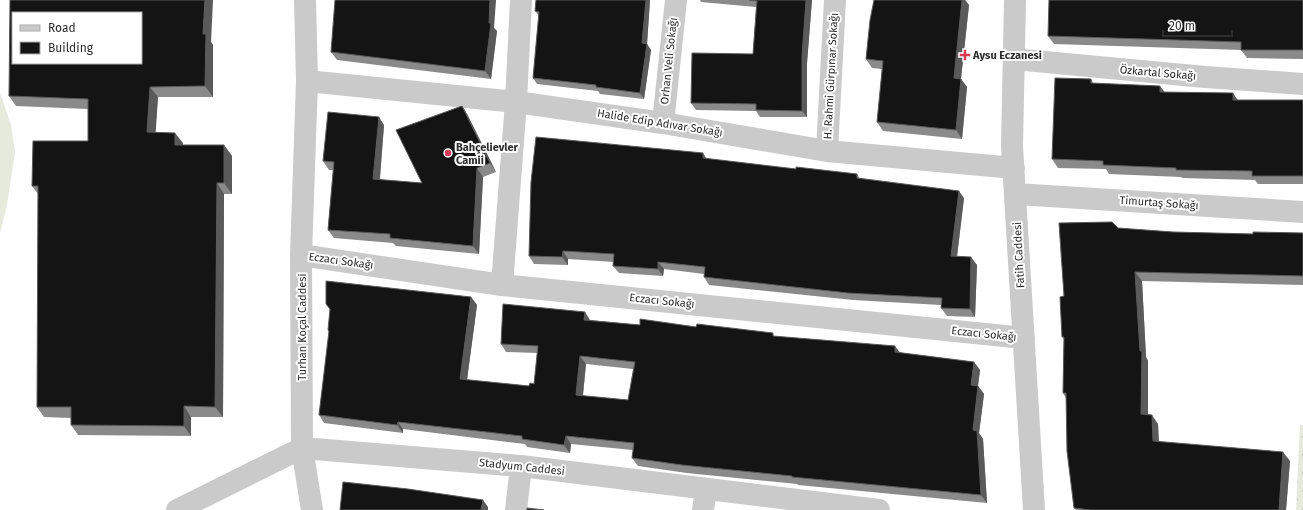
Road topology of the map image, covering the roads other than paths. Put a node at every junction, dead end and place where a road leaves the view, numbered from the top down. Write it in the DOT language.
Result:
graph roads {
  1 [pos="305,0"];
  2 [pos="521,0"];
  3 [pos="676,0"];
  4 [pos="835,0"];
  5 [pos="1015,0"];
  6 [pos="1014,59"];
  7 [pos="307,81"];
  8 [pos="1303,84"];
  9 [pos="516,102"];
  10 [pos="662,122"];
  11 [pos="827,151"];
  12 [pos="1014,168"];
  13 [pos="1015,194"];
  14 [pos="1303,212"];
  15 [pos="301,255"];
  16 [pos="502,285"];
  17 [pos="1024,338"];
  18 [pos="302,448"];
  19 [pos="521,466"];
  20 [pos="706,489"];
  21 [pos="177,510"];
  22 [pos="312,510"];
  23 [pos="516,510"];
  24 [pos="703,510"];
  25 [pos="879,510"];
  26 [pos="1034,510"];
  1 -- 7 [label="street, Turhan Koçal Caddesi"];
  2 -- 9 [label="street"];
  3 -- 10 [label="street, Orhan Veli Sokağı"];
  4 -- 11 [label="street, H. Rahmi Gürpınar Sokağı"];
  5 -- 6 [label="street, Fatih Caddesi"];
  6 -- 8 [label="street, Özkartal Sokağı"];
  6 -- 12 [label="street, Fatih Caddesi"];
  7 -- 9 [label="street, Halide Edip Adıvar Sokağı"];
  7 -- 15 [label="street, Turhan Koçal Caddesi"];
  9 -- 10 [label="street, Halide Edip Adıvar Sokağı"];
  9 -- 16 [label="street"];
  10 -- 11 [label="street, Halide Edip Adıvar Sokağı"];
  11 -- 12 [label="street, Halide Edip Adıvar Sokağı"];
  12 -- 13 [label="street, Fatih Caddesi"];
  13 -- 14 [label="street, Timurtaş Sokağı"];
  13 -- 17 [label="street, Fatih Caddesi"];
  15 -- 16 [label="street, Eczacı Sokağı"];
  15 -- 18 [label="street, Turhan Koçal Caddesi"];
  16 -- 17 [label="street, Eczacı Sokağı"];
  17 -- 26 [label="street, Fatih Caddesi"];
  18 -- 19 [label="street, Stadyum Caddesi"];
  18 -- 21 [label="street"];
  18 -- 22 [label="street, Turhan Koçal Caddesi"];
  19 -- 20 [label="street, Stadyum Caddesi"];
  19 -- 23 [label="street"];
  20 -- 24 [label="street"];
  20 -- 25 [label="street, Stadyum Caddesi"];
}
